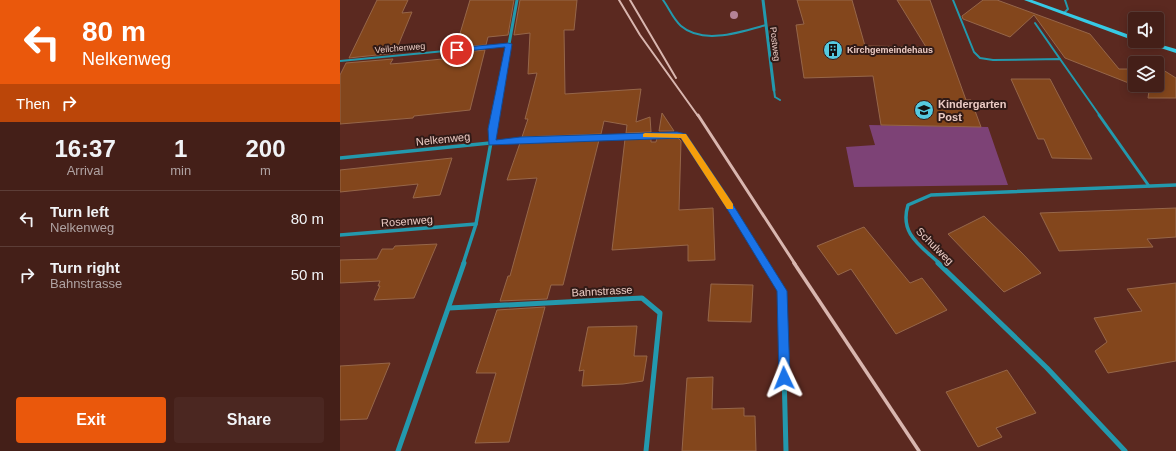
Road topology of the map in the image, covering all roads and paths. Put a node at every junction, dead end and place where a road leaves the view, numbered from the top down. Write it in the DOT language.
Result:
graph roads {
  1 [pos="517,0"];
  2 [pos="663,0"];
  3 [pos="763,0"];
  4 [pos="953,0"];
  5 [pos="1027,0"];
  6 [pos="1065,0"];
  7 [pos="1064,14"];
  8 [pos="1034,23"];
  9 [pos="766,26"];
  10 [pos="1128,37"];
  11 [pos="508,44"];
  12 [pos="1164,47"];
  13 [pos="1176,51"];
  14 [pos="1060,59"];
  15 [pos="340,61"];
  16 [pos="774,90"];
  17 [pos="780,100"];
  18 [pos="491,143"];
  19 [pos="340,158"];
  20 [pos="1176,185"];
  21 [pos="1149,186"];
  22 [pos="476,224"];
  23 [pos="340,235"];
  24 [pos="449,308"];
  25 [pos="398,451"];
  26 [pos="646,451"];
  27 [pos="786,451"];
  28 [pos="1125,451"];
  1 -- 11 [label="street"];
  2 -- 9 [label="lane"];
  3 -- 9 [label="street, Postweg"];
  4 -- 14 [label="lane"];
  5 -- 7 [label="main road"];
  6 -- 7 [label="lane"];
  7 -- 10 [label="main road"];
  8 -- 14 [label="lane"];
  9 -- 16 [label="street, Postweg"];
  11 -- 15 [label="lane, Veilchenweg"];
  11 -- 18 [label="street"];
  12 -- 13 [label="main road"];
  14 -- 21 [label="lane"];
  16 -- 17 [label="lane"];
  18 -- 19 [label="street, Nelkenweg"];
  18 -- 22 [label="street"];
  18 -- 27 [label="street, Nelkenweg"];
  20 -- 21 [label="street, Schulweg"];
  21 -- 28 [label="street, Schulweg"];
  22 -- 23 [label="street, Rosenweg"];
  22 -- 24 [label="street"];
  24 -- 25 [label="street"];
  24 -- 26 [label="street, Bahnstrasse"];
}
